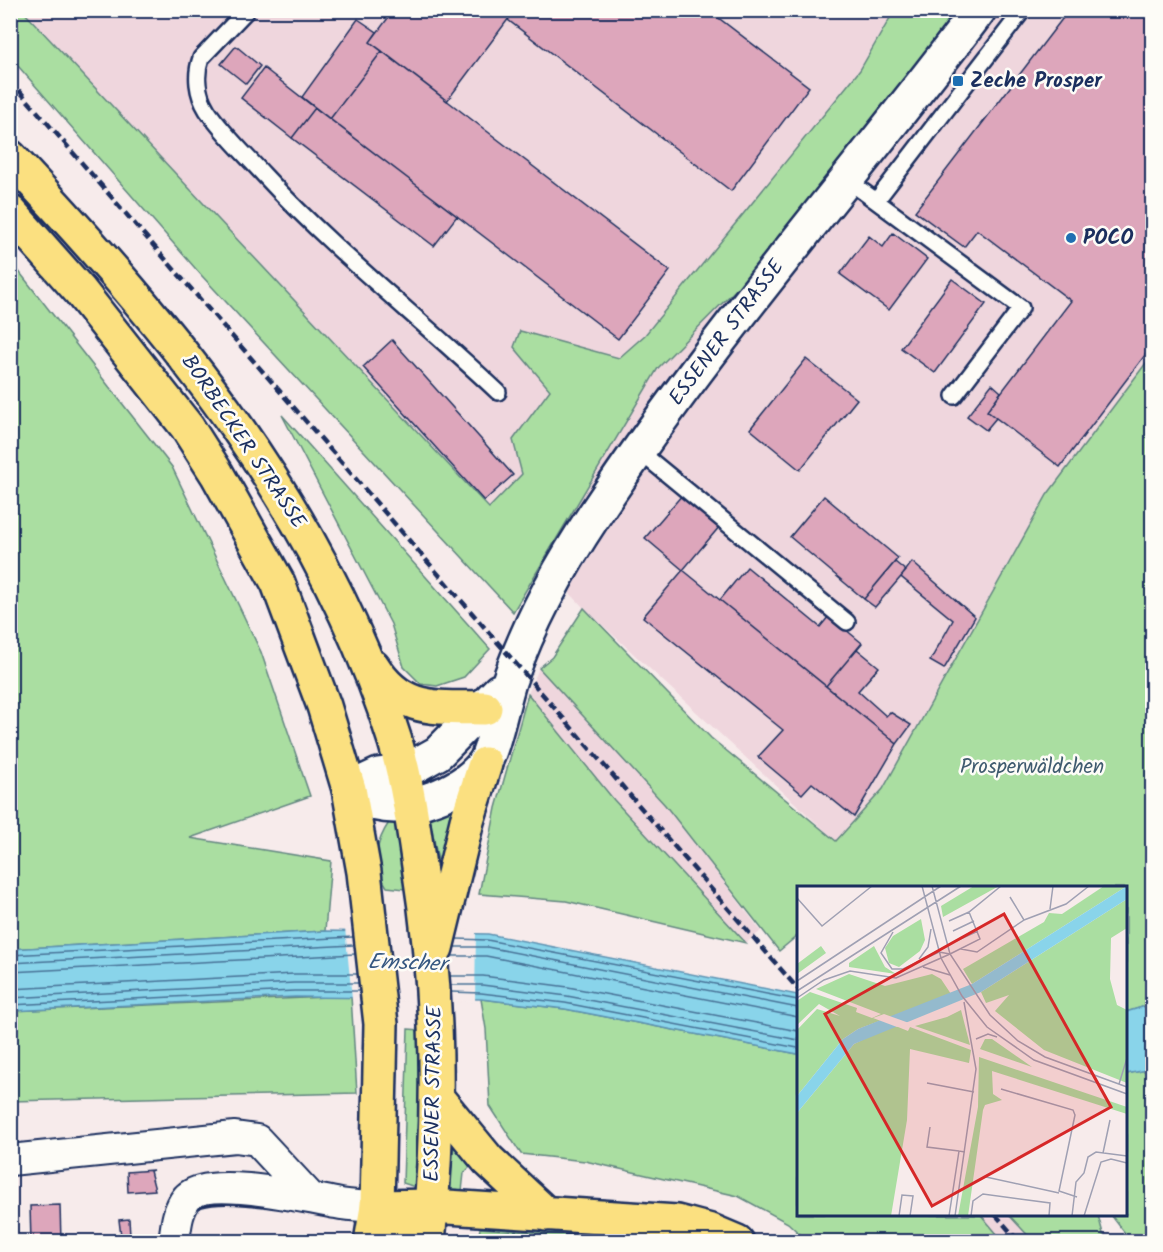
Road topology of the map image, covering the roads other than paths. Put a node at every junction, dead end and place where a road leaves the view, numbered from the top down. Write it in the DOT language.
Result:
graph roads {
  1 [pos="247,10"];
  2 [pos="979,10"];
  3 [pos="1023,10"];
  4 [pos="10,157"];
  5 [pos="846,179"];
  6 [pos="876,201"];
  7 [pos="10,212"];
  8 [pos="498,392"];
  9 [pos="954,396"];
  10 [pos="639,451"];
  11 [pos="847,622"];
  12 [pos="362,648"];
  13 [pos="510,679"];
  14 [pos="485,708"];
  15 [pos="485,764"];
  16 [pos="404,772"];
  17 [pos="349,789"];
  18 [pos="409,804"];
  19 [pos="437,892"];
  20 [pos="437,1098"];
  21 [pos="10,1160"];
  22 [pos="310,1197"];
  23 [pos="432,1206"];
  24 [pos="377,1207"];
  25 [pos="546,1214"];
  26 [pos="174,1242"];
  27 [pos="371,1242"];
  28 [pos="423,1242"];
  29 [pos="428,1242"];
  30 [pos="737,1242"];
  1 -- 8 [label="lane"];
  2 -- 5 [label="main road, ESSENER STRASSE"];
  3 -- 6 [label="lane"];
  4 -- 12 [label="main road, BORBECKER STRASSE"];
  5 -- 6 [label="lane"];
  5 -- 10 [label="main road, ESSENER STRASSE"];
  6 -- 9 [label="lane"];
  7 -- 17 [label="main road, BORBECKER STRASSE"];
  10 -- 11 [label="lane"];
  10 -- 13 [label="main road, ESSENER STRASSE"];
  12 -- 14 [label="main road"];
  12 -- 16 [label="main road, BORBECKER STRASSE"];
  13 -- 14 [label="main road, ESSENER STRASSE"];
  13 -- 15 [label="main road, ESSENER STRASSE"];
  14 -- 16 [label="main road, ESSENER STRASSE"];
  15 -- 18 [label="main road"];
  15 -- 19 [label="main road"];
  16 -- 17 [label="main road, ESSENER STRASSE"];
  16 -- 18 [label="main road"];
  17 -- 18 [label="main road"];
  17 -- 24 [label="main road"];
  18 -- 19 [label="main road"];
  19 -- 20 [label="main road, ESSENER STRASSE"];
  20 -- 23 [label="main road, ESSENER STRASSE"];
  20 -- 25 [label="main road"];
  21 -- 22 [label="street"];
  22 -- 24 [label="street"];
  22 -- 26 [label="street"];
  23 -- 24 [label="main road"];
  23 -- 25 [label="main road"];
  23 -- 29 [label="main road, ESSENER STRASSE"];
  24 -- 27 [label="main road"];
  24 -- 28 [label="main road"];
  25 -- 30 [label="main road"];
}
